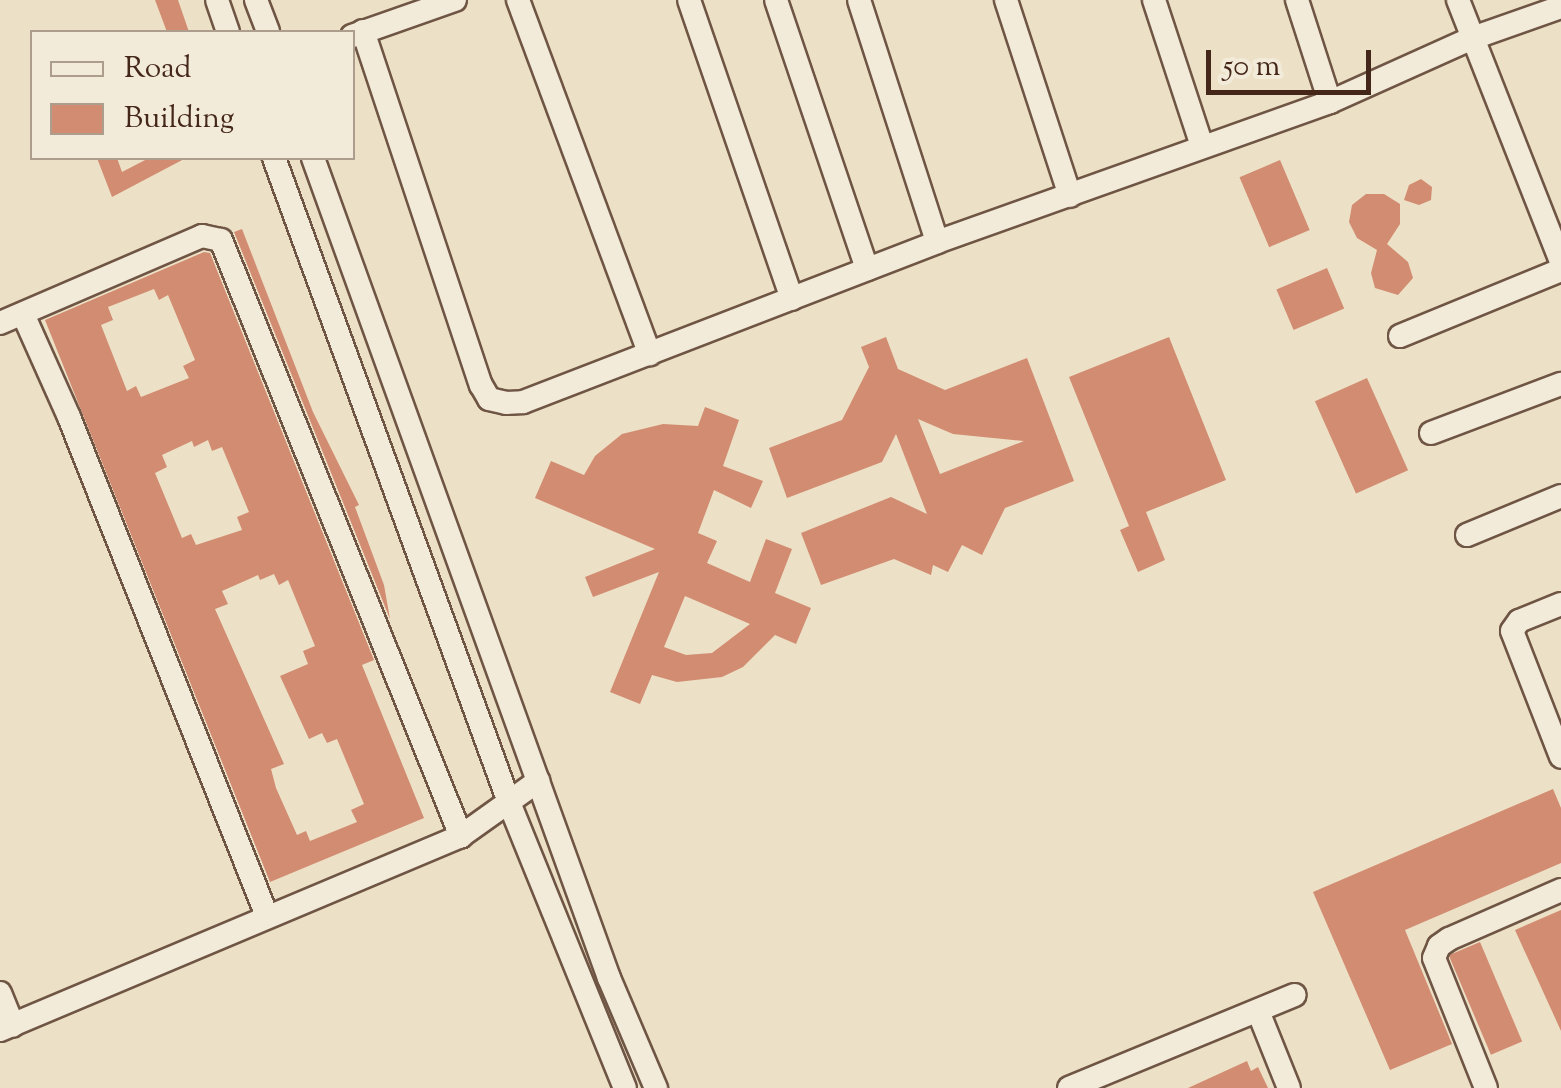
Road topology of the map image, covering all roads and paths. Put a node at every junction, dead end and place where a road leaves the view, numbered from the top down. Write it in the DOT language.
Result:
graph roads {
  1 [pos="216,0"];
  2 [pos="256,0"];
  3 [pos="455,0"];
  4 [pos="518,0"];
  5 [pos="689,0"];
  6 [pos="776,0"];
  7 [pos="859,0"];
  8 [pos="1006,0"];
  9 [pos="1154,0"];
  10 [pos="1297,0"];
  11 [pos="1458,0"];
  12 [pos="1561,7"];
  13 [pos="392,10"];
  14 [pos="227,30"];
  15 [pos="267,30"];
  16 [pos="358,34"];
  17 [pos="1470,40"];
  18 [pos="1330,102"];
  19 [pos="1202,146"];
  20 [pos="275,160"];
  21 [pos="314,160"];
  22 [pos="1070,196"];
  23 [pos="937,242"];
  24 [pos="1561,261"];
  25 [pos="867,270"];
  26 [pos="1561,270"];
  27 [pos="792,299"];
  28 [pos="23,314"];
  29 [pos="0,323"];
  30 [pos="1400,336"];
  31 [pos="650,354"];
  32 [pos="1561,384"];
  33 [pos="1432,433"];
  34 [pos="1561,496"];
  35 [pos="1467,536"];
  36 [pos="1561,604"];
  37 [pos="1561,757"];
  38 [pos="538,781"];
  39 [pos="510,805"];
  40 [pos="461,836"];
  41 [pos="1561,890"];
  42 [pos="267,916"];
  43 [pos="0,993"];
  44 [pos="1295,995"];
  45 [pos="1258,1011"];
  46 [pos="6,1027"];
  47 [pos="1123,1078"];
  48 [pos="625,1088"];
  49 [pos="656,1088"];
  50 [pos="1068,1088"];
  51 [pos="1290,1088"];
  52 [pos="1486,1088"];
  1 -- 14 [label="street"];
  2 -- 15 [label="street"];
  3 -- 13 [label="street"];
  4 -- 31 [label="street"];
  5 -- 27 [label="street"];
  6 -- 25 [label="street"];
  7 -- 23 [label="street"];
  8 -- 22 [label="street"];
  9 -- 19 [label="street"];
  10 -- 18 [label="street"];
  11 -- 17 [label="street"];
  12 -- 17 [label="street"];
  13 -- 16 [label="street"];
  16 -- 31 [label="street"];
  17 -- 18 [label="street"];
  17 -- 24 [label="street"];
  18 -- 19 [label="street"];
  19 -- 22 [label="street"];
  20 -- 39 [label="street"];
  21 -- 38 [label="street"];
  22 -- 23 [label="street"];
  23 -- 25 [label="street"];
  25 -- 27 [label="street"];
  26 -- 30 [label="street"];
  27 -- 31 [label="street"];
  28 -- 29 [label="street"];
  28 -- 40 [label="street"];
  28 -- 42 [label="street"];
  32 -- 33 [label="street"];
  34 -- 35 [label="street"];
  36 -- 37 [label="street"];
  38 -- 39 [label="street"];
  38 -- 49 [label="street"];
  39 -- 40 [label="street"];
  39 -- 48 [label="street"];
  40 -- 42 [label="street"];
  41 -- 52 [label="street"];
  42 -- 46 [label="street"];
  43 -- 46 [label="street"];
  44 -- 45 [label="street"];
  45 -- 47 [label="street"];
  45 -- 51 [label="street"];
  47 -- 50 [label="street"];
}
